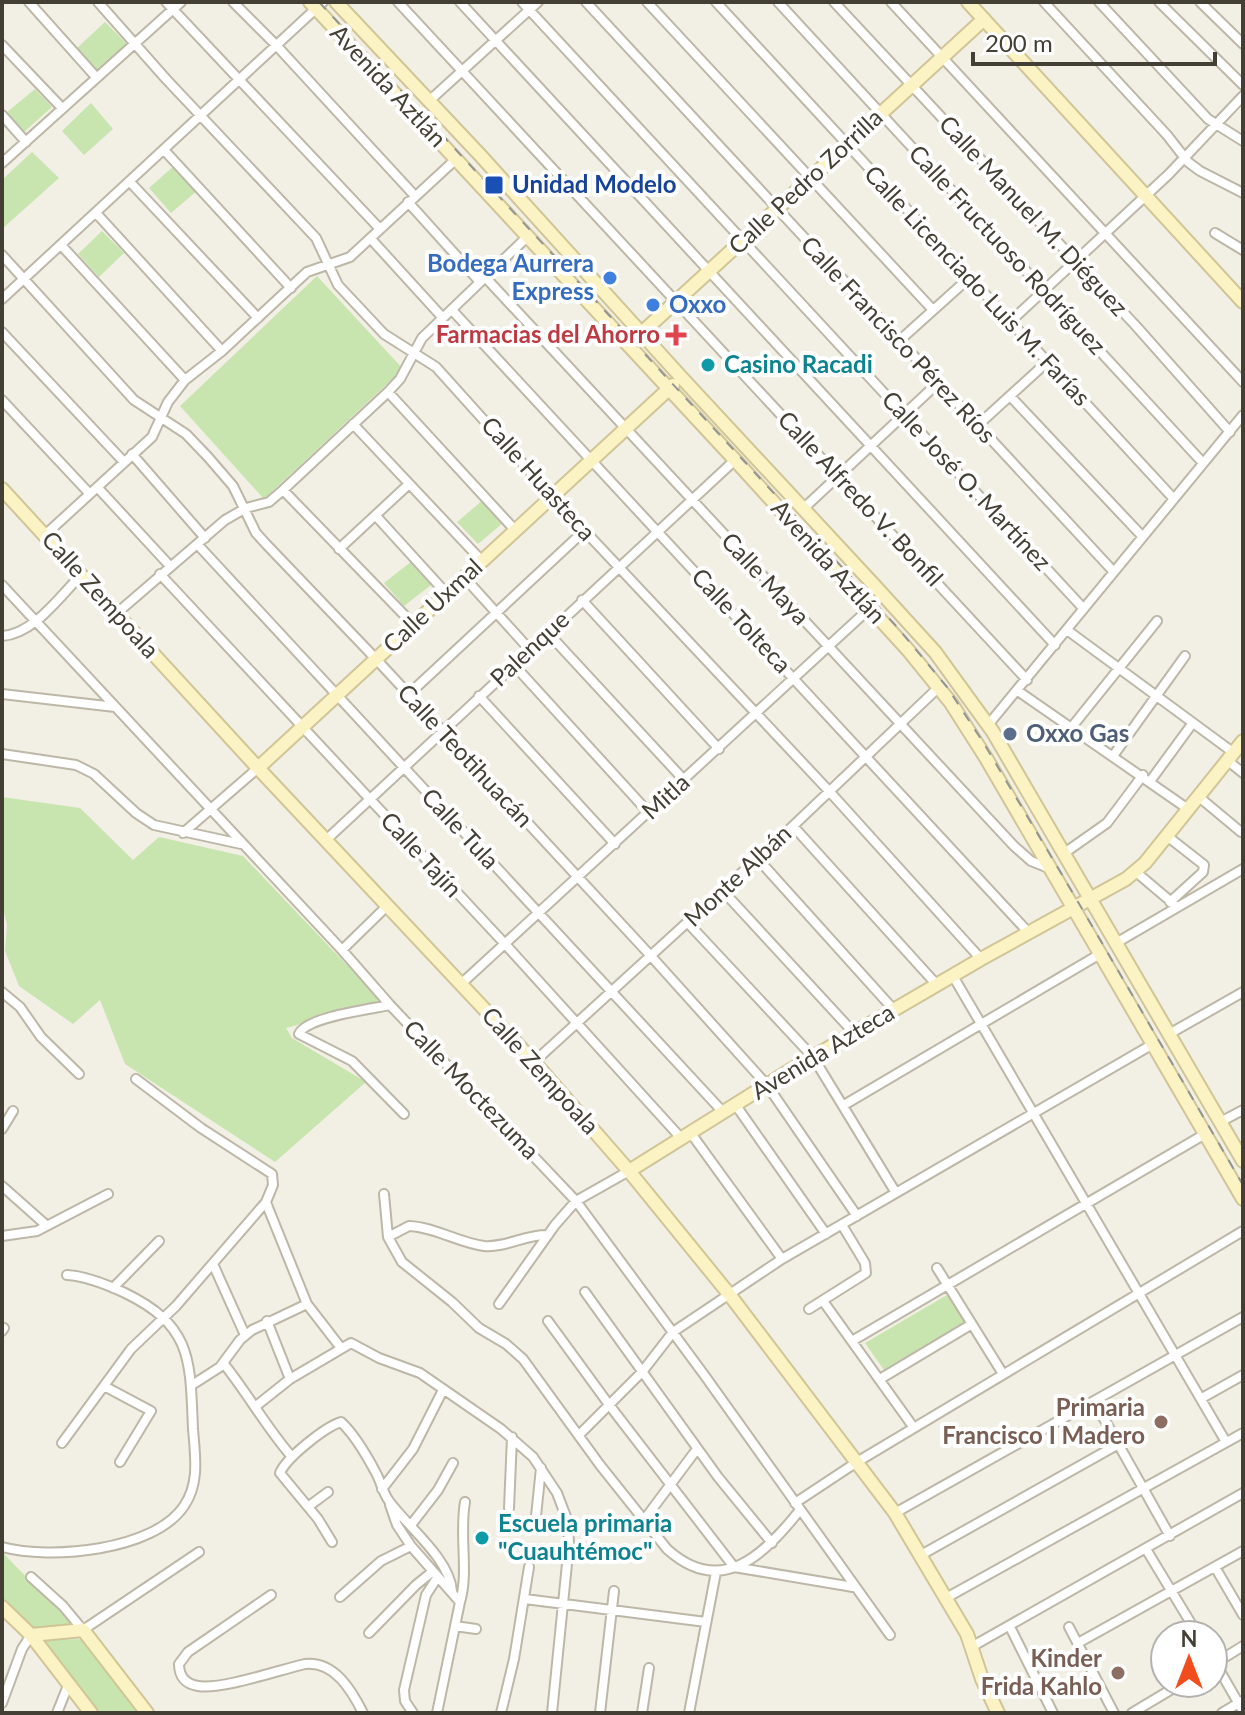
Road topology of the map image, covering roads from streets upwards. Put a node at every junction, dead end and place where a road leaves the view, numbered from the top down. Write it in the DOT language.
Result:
graph roads {
  1 [pos="29,2"];
  2 [pos="98,2"];
  3 [pos="181,2"];
  4 [pos="233,2"];
  5 [pos="336,2"];
  6 [pos="398,2"];
  7 [pos="460,2"];
  8 [pos="522,2"];
  9 [pos="538,2"];
  10 [pos="602,2"];
  11 [pos="647,2"];
  12 [pos="716,2"];
  13 [pos="778,2"];
  14 [pos="834,2"];
  15 [pos="891,2"];
  16 [pos="968,2"];
  17 [pos="1044,2"];
  18 [pos="1099,2"];
  19 [pos="1159,2"];
  20 [pos="1200,2"];
  21 [pos="317,4"];
  22 [pos="169,6"];
  23 [pos="590,6"];
  24 [pos="529,10"];
  25 [pos="984,19"];
  26 [pos="496,40"];
  27 [pos="136,43"];
  28 [pos="1243,44"];
  29 [pos="2,45"];
  30 [pos="276,45"];
  31 [pos="942,58"];
  32 [pos="462,70"];
  33 [pos="96,77"];
  34 [pos="241,80"];
  35 [pos="911,85"];
  36 [pos="1243,85"];
  37 [pos="1243,96"];
  38 [pos="429,101"];
  39 [pos="62,108"];
  40 [pos="881,113"];
  41 [pos="2,115"];
  42 [pos="202,117"];
  43 [pos="1216,126"];
  44 [pos="1243,141"];
  45 [pos="26,142"];
  46 [pos="846,145"];
  47 [pos="165,151"];
  48 [pos="1185,158"];
  49 [pos="455,160"];
  50 [pos="2,163"];
  51 [pos="811,178"];
  52 [pos="130,182"];
  53 [pos="1243,193"];
  54 [pos="1146,195"];
  55 [pos="411,199"];
  56 [pos="777,209"];
  57 [pos="96,213"];
  58 [pos="380,229"];
  59 [pos="1104,233"];
  60 [pos="1215,233"];
  61 [pos="527,237"];
  62 [pos="371,239"];
  63 [pos="743,241"];
  64 [pos="61,245"];
  65 [pos="1243,250"];
  66 [pos="2,255"];
  67 [pos="1074,261"];
  68 [pos="329,263"];
  69 [pos="710,272"];
  70 [pos="969,278"];
  71 [pos="24,279"];
  72 [pos="483,280"];
  73 [pos="291,288"];
  74 [pos="1044,289"];
  75 [pos="2,299"];
  76 [pos="1243,302"];
  77 [pos="676,303"];
  78 [pos="452,310"];
  79 [pos="933,310"];
  80 [pos="258,318"];
  81 [pos="443,318"];
  82 [pos="1011,321"];
  83 [pos="2,332"];
  84 [pos="641,334"];
  85 [pos="900,340"];
  86 [pos="628,345"];
  87 [pos="222,351"];
  88 [pos="413,353"];
  89 [pos="1047,362"];
  90 [pos="681,377"];
  91 [pos="185,380"];
  92 [pos="939,382"];
  93 [pos="1243,382"];
  94 [pos="669,388"];
  95 [pos="388,392"];
  96 [pos="1010,396"];
  97 [pos="2,400"];
  98 [pos="906,414"];
  99 [pos="1243,415"];
  100 [pos="162,419"];
  101 [pos="353,424"];
  102 [pos="978,425"];
  103 [pos="625,428"];
  104 [pos="1230,432"];
  105 [pos="873,446"];
  106 [pos="132,454"];
  107 [pos="735,460"];
  108 [pos="590,461"];
  109 [pos="124,462"];
  110 [pos="1203,463"];
  111 [pos="838,477"];
  112 [pos="409,484"];
  113 [pos="98,488"];
  114 [pos="2,489"];
  115 [pos="283,490"];
  116 [pos="89,493"];
  117 [pos="552,496"];
  118 [pos="1173,498"];
  119 [pos="692,501"];
  120 [pos="246,508"];
  121 [pos="803,509"];
  122 [pos="376,516"];
  123 [pos="515,530"];
  124 [pos="584,531"];
  125 [pos="658,533"];
  126 [pos="45,535"];
  127 [pos="1142,536"];
  128 [pos="202,541"];
  129 [pos="339,549"];
  130 [pos="482,561"];
  131 [pos="170,566"];
  132 [pos="620,567"];
  133 [pos="1113,571"];
  134 [pos="82,574"];
  135 [pos="160,574"];
  136 [pos="464,577"];
  137 [pos="2,585"];
  138 [pos="446,593"];
  139 [pos="582,600"];
  140 [pos="870,608"];
  141 [pos="1083,608"];
  142 [pos="117,613"];
  143 [pos="497,613"];
  144 [pos="36,621"];
  145 [pos="1157,621"];
  146 [pos="413,624"];
  147 [pos="1067,630"];
  148 [pos="548,633"];
  149 [pos="2,636"];
  150 [pos="1055,645"];
  151 [pos="829,646"];
  152 [pos="530,650"];
  153 [pos="1185,656"];
  154 [pos="376,659"];
  155 [pos="514,665"];
  156 [pos="1119,668"];
  157 [pos="795,678"];
  158 [pos="1027,680"];
  159 [pos="939,687"];
  160 [pos="1018,691"];
  161 [pos="2,694"];
  162 [pos="409,694"];
  163 [pos="338,695"];
  164 [pos="1155,695"];
  165 [pos="479,696"];
  166 [pos="116,708"];
  167 [pos="757,713"];
  168 [pos="901,724"];
  169 [pos="1192,724"];
  170 [pos="988,725"];
  171 [pos="303,727"];
  172 [pos="1071,728"];
  173 [pos="442,731"];
  174 [pos="1243,741"];
  175 [pos="719,749"];
  176 [pos="2,754"];
  177 [pos="868,756"];
  178 [pos="1113,756"];
  179 [pos="1231,757"];
  180 [pos="404,767"];
  181 [pos="258,768"];
  182 [pos="1243,773"];
  183 [pos="1147,778"];
  184 [pos="684,780"];
  185 [pos="829,791"];
  186 [pos="1199,797"];
  187 [pos="370,799"];
  188 [pos="211,808"];
  189 [pos="1188,809"];
  190 [pos="649,813"];
  191 [pos="793,826"];
  192 [pos="1241,832"];
  193 [pos="183,833"];
  194 [pos="1167,836"];
  195 [pos="326,840"];
  196 [pos="242,844"];
  197 [pos="615,844"];
  198 [pos="1063,854"];
  199 [pos="758,859"];
  200 [pos="1051,870"];
  201 [pos="1240,871"];
  202 [pos="1136,872"];
  203 [pos="578,877"];
  204 [pos="1243,882"];
  205 [pos="723,891"];
  206 [pos="1091,900"];
  207 [pos="1174,905"];
  208 [pos="387,906"];
  209 [pos="1074,908"];
  210 [pos="539,913"];
  211 [pos="688,923"];
  212 [pos="1029,933"];
  213 [pos="1116,943"];
  214 [pos="505,944"];
  215 [pos="342,950"];
  216 [pos="1100,954"];
  217 [pos="650,955"];
  218 [pos="981,959"];
  219 [pos="953,976"];
  220 [pos="461,984"];
  221 [pos="937,985"];
  222 [pos="612,991"];
  223 [pos="2,992"];
  224 [pos="1243,992"];
  225 [pos="390,1005"];
  226 [pos="894,1010"];
  227 [pos="577,1022"];
  228 [pos="982,1024"];
  229 [pos="854,1033"];
  230 [pos="1169,1034"];
  231 [pos="1153,1044"];
  232 [pos="813,1057"];
  233 [pos="534,1062"];
  234 [pos="79,1074"];
  235 [pos="136,1079"];
  236 [pos="767,1085"];
  237 [pos="735,1104"];
  238 [pos="844,1105"];
  239 [pos="1243,1110"];
  240 [pos="13,1111"];
  241 [pos="723,1112"];
  242 [pos="1034,1113"];
  243 [pos="404,1114"];
  244 [pos="1220,1122"];
  245 [pos="2,1129"];
  246 [pos="1205,1134"];
  247 [pos="685,1135"];
  248 [pos="1243,1161"];
  249 [pos="629,1171"];
  250 [pos="2,1186"];
  251 [pos="896,1193"];
  252 [pos="108,1194"];
  253 [pos="384,1194"];
  254 [pos="1243,1199"];
  255 [pos="576,1201"];
  256 [pos="1086,1201"];
  257 [pos="266,1202"];
  258 [pos="857,1216"];
  259 [pos="46,1225"];
  260 [pos="842,1225"];
  261 [pos="1243,1231"];
  262 [pos="826,1234"];
  263 [pos="548,1235"];
  264 [pos="2,1236"];
  265 [pos="388,1237"];
  266 [pos="159,1241"];
  267 [pos="782,1259"];
  268 [pos="213,1264"];
  269 [pos="937,1268"];
  270 [pos="67,1275"];
  271 [pos="947,1283"];
  272 [pos="113,1288"];
  273 [pos="585,1292"];
  274 [pos="1139,1293"];
  275 [pos="729,1294"];
  276 [pos="823,1301"];
  277 [pos="307,1304"];
  278 [pos="499,1304"];
  279 [pos="809,1309"];
  280 [pos="165,1317"];
  281 [pos="1243,1317"];
  282 [pos="267,1321"];
  283 [pos="548,1321"];
  284 [pos="972,1324"];
  285 [pos="673,1332"];
  286 [pos="245,1335"];
  287 [pos="852,1341"];
  288 [pos="341,1348"];
  289 [pos="1176,1355"];
  290 [pos="224,1364"];
  291 [pos="642,1372"];
  292 [pos="1003,1374"];
  293 [pos="1243,1375"];
  294 [pos="290,1379"];
  295 [pos="880,1379"];
  296 [pos="192,1385"];
  297 [pos="104,1386"];
  298 [pos="443,1390"];
  299 [pos="1202,1398"];
  300 [pos="1094,1401"];
  301 [pos="256,1406"];
  302 [pos="610,1406"];
  303 [pos="914,1428"];
  304 [pos="1243,1433"];
  305 [pos="579,1435"];
  306 [pos="512,1437"];
  307 [pos="1226,1442"];
  308 [pos="62,1443"];
  309 [pos="1117,1445"];
  310 [pos="697,1449"];
  311 [pos="292,1457"];
  312 [pos="120,1462"];
  313 [pos="857,1462"];
  314 [pos="453,1463"];
  315 [pos="541,1467"];
  316 [pos="670,1482"];
  317 [pos="382,1489"];
  318 [pos="1142,1489"];
  319 [pos="328,1492"];
  320 [pos="1242,1496"];
  321 [pos="465,1502"];
  322 [pos="390,1503"];
  323 [pos="309,1506"];
  324 [pos="798,1506"];
  325 [pos="509,1508"];
  326 [pos="895,1513"];
  327 [pos="536,1516"];
  328 [pos="644,1520"];
  329 [pos="411,1525"];
  330 [pos="1170,1536"];
  331 [pos="332,1542"];
  332 [pos="772,1543"];
  333 [pos="411,1546"];
  334 [pos="2,1547"];
  335 [pos="1146,1549"];
  336 [pos="1243,1551"];
  337 [pos="199,1552"];
  338 [pos="921,1555"];
  339 [pos="529,1567"];
  340 [pos="734,1567"];
  341 [pos="1215,1567"];
  342 [pos="716,1572"];
  343 [pos="434,1575"];
  344 [pos="31,1577"];
  345 [pos="853,1587"];
  346 [pos="452,1591"];
  347 [pos="614,1591"];
  348 [pos="1171,1591"];
  349 [pos="271,1595"];
  350 [pos="340,1597"];
  351 [pos="946,1598"];
  352 [pos="525,1599"];
  353 [pos="460,1602"];
  354 [pos="565,1603"];
  355 [pos="2,1607"];
  356 [pos="611,1610"];
  357 [pos="1243,1615"];
  358 [pos="1188,1619"];
  359 [pos="706,1622"];
  360 [pos="455,1626"];
  361 [pos="1010,1627"];
  362 [pos="1069,1627"];
  363 [pos="476,1629"];
  364 [pos="83,1630"];
  365 [pos="369,1633"];
  366 [pos="31,1635"];
  367 [pos="890,1635"];
  368 [pos="1078,1643"];
  369 [pos="973,1646"];
  370 [pos="649,1668"];
  371 [pos="69,1683"];
  372 [pos="1229,1685"];
  373 [pos="1155,1699"];
  374 [pos="2,1703"];
  375 [pos="1242,1705"];
  376 [pos="57,1713"];
  377 [pos="91,1713"];
  378 [pos="147,1713"];
  379 [pos="363,1713"];
  380 [pos="413,1713"];
  381 [pos="437,1713"];
  382 [pos="501,1713"];
  383 [pos="552,1713"];
  384 [pos="600,1713"];
  385 [pos="642,1713"];
  386 [pos="689,1713"];
  387 [pos="998,1713"];
  388 [pos="1053,1713"];
  389 [pos="1114,1713"];
  390 [pos="1132,1713"];
  391 [pos="1222,1713"];
  1 -- 33 [label="street"];
  2 -- 27 [label="street, Calle Huasteca"];
  3 -- 22 [label="street"];
  4 -- 30 [label="street, Calle Maya"];
  5 -- 38 [label="street, Avenida Aztlán"];
  6 -- 32 [label="street, Calle Alfredo V. Bonfil"];
  7 -- 26 [label="street"];
  8 -- 24 [label="street, Calle José O. Martínez"];
  9 -- 24 [label="street"];
  10 -- 23 [label="street"];
  11 -- 51 [label="street"];
  12 -- 46 [label="street, Calle Licenciado Luis M. Farías"];
  13 -- 40 [label="street, Calle Fructuoso Rodríguez"];
  14 -- 35 [label="street, Calle Manuel M. Diéguez"];
  15 -- 31 [label="street"];
  16 -- 25 [label="street"];
  17 -- 48 [label="street"];
  18 -- 43 [label="street"];
  19 -- 36 [label="street"];
  20 -- 28 [label="street"];
  21 -- 30 [label="street"];
  21 -- 49 [label="street, Avenida Aztlán"];
  22 -- 27 [label="street"];
  22 -- 34 [label="street"];
  23 -- 56 [label="street, Calle Francisco Pérez Ríos"];
  24 -- 26 [label="street"];
  24 -- 63 [label="street, Calle José O. Martínez"];
  25 -- 31 [label="street, Calle Pedro Zorrilla"];
  25 -- 54 [label="street"];
  26 -- 32 [label="street"];
  26 -- 69 [label="street"];
  27 -- 33 [label="street"];
  27 -- 42 [label="street, Calle Huasteca"];
  29 -- 39 [label="street"];
  30 -- 34 [label="street"];
  30 -- 55 [label="street, Calle Maya"];
  31 -- 35 [label="street, Calle Pedro Zorrilla"];
  31 -- 59 [label="street"];
  32 -- 38 [label="street"];
  32 -- 77 [label="street, Calle Alfredo V. Bonfil"];
  33 -- 39 [label="street"];
  34 -- 42 [label="street"];
  34 -- 58 [label="street"];
  35 -- 40 [label="street, Calle Pedro Zorrilla"];
  35 -- 67 [label="street, Calle Manuel M. Diéguez"];
  37 -- 43 [label="street"];
  38 -- 84 [label="street, Avenida Aztlán"];
  39 -- 45 [label="street"];
  40 -- 46 [label="street, Calle Pedro Zorrilla"];
  40 -- 74 [label="street, Calle Fructuoso Rodríguez"];
  41 -- 45 [label="street"];
  42 -- 47 [label="street"];
  42 -- 68 [label="street, Calle Huasteca"];
  43 -- 44 [label="street"];
  43 -- 48 [label="street"];
  45 -- 50 [label="street"];
  46 -- 51 [label="street, Calle Pedro Zorrilla"];
  46 -- 70 [label="street, Calle Licenciado Luis M. Farías"];
  47 -- 52 [label="street"];
  47 -- 73 [label="street"];
  48 -- 53 [label="street"];
  48 -- 54 [label="street"];
  49 -- 55 [label="street"];
  49 -- 61 [label="street, Avenida Aztlán"];
  51 -- 56 [label="street, Calle Pedro Zorrilla"];
  51 -- 79 [label="street"];
  52 -- 57 [label="street"];
  52 -- 80 [label="street"];
  54 -- 59 [label="street"];
  54 -- 76 [label="street"];
  55 -- 58 [label="street"];
  55 -- 72 [label="street, Calle Maya"];
  56 -- 63 [label="street, Calle Pedro Zorrilla"];
  56 -- 85 [label="street, Calle Francisco Pérez Ríos"];
  57 -- 64 [label="street"];
  57 -- 87 [label="street"];
  58 -- 62 [label="street"];
  59 -- 67 [label="street"];
  59 -- 93 [label="street"];
  60 -- 65 [label="street"];
  61 -- 72 [label="street"];
  61 -- 86 [label="street, Avenida Aztlán"];
  62 -- 68 [label="street"];
  62 -- 81 [label="street"];
  63 -- 69 [label="street, Calle Pedro Zorrilla"];
  63 -- 98 [label="street, Calle José O. Martínez"];
  64 -- 71 [label="street"];
  64 -- 91 [label="street"];
  66 -- 71 [label="street, Calle Teotihuacán"];
  67 -- 74 [label="street"];
  67 -- 104 [label="street, Calle Manuel M. Diéguez"];
  68 -- 73 [label="street"];
  68 -- 88 [label="street, Calle Huasteca"];
  69 -- 77 [label="street, Calle Pedro Zorrilla"];
  69 -- 105 [label="street"];
  70 -- 79 [label="street"];
  70 -- 82 [label="street, Calle Licenciado Luis M. Farías"];
  71 -- 75 [label="street"];
  71 -- 100 [label="street, Calle Teotihuacán"];
  72 -- 78 [label="street"];
  72 -- 103 [label="street, Calle Maya"];
  73 -- 80 [label="street"];
  74 -- 82 [label="street"];
  74 -- 110 [label="street, Calle Fructuoso Rodríguez"];
  77 -- 84 [label="street, Calle Pedro Zorrilla"];
  77 -- 111 [label="street, Calle Alfredo V. Bonfil"];
  78 -- 81 [label="street"];
  78 -- 108 [label="street, Calle Tolteca"];
  79 -- 85 [label="street"];
  80 -- 87 [label="street"];
  81 -- 88 [label="street"];
  82 -- 89 [label="street, Calle Licenciado Luis M. Farías"];
  83 -- 109 [label="street"];
  84 -- 86 [label="street, Calle Pedro Zorrilla"];
  84 -- 90 [label="street, Avenida Aztlán"];
  85 -- 92 [label="street, Calle Francisco Pérez Ríos"];
  86 -- 94 [label="street, Avenida Aztlán"];
  87 -- 91 [label="street"];
  88 -- 95 [label="street"];
  88 -- 117 [label="street, Calle Huasteca"];
  89 -- 96 [label="street"];
  89 -- 118 [label="street, Calle Licenciado Luis M. Farías"];
  90 -- 94 [label="street, Calle Uxmal"];
  90 -- 121 [label="street, Avenida Aztlán"];
  91 -- 100 [label="street"];
  92 -- 98 [label="street"];
  92 -- 102 [label="street, Calle Francisco Pérez Ríos"];
  94 -- 103 [label="street, Calle Uxmal"];
  94 -- 107 [label="street, Avenida Aztlán"];
  95 -- 101 [label="street"];
  95 -- 123 [label="street"];
  96 -- 102 [label="street"];
  96 -- 127 [label="street"];
  97 -- 116 [label="street"];
  98 -- 105 [label="street"];
  98 -- 141 [label="street, Calle José O. Martínez"];
  99 -- 104 [label="street"];
  100 -- 106 [label="street"];
  100 -- 120 [label="street, Calle Teotihuacán"];
  101 -- 112 [label="street"];
  101 -- 115 [label="street"];
  102 -- 133 [label="street, Calle Francisco Pérez Ríos"];
  103 -- 108 [label="street, Calle Uxmal"];
  103 -- 119 [label="street, Calle Maya"];
  104 -- 110 [label="street"];
  105 -- 111 [label="street"];
  105 -- 150 [label="street"];
  106 -- 109 [label="street"];
  106 -- 128 [label="street, Calle Tula"];
  107 -- 119 [label="street, Palenque"];
  107 -- 140 [label="street, Avenida Aztlán"];
  108 -- 117 [label="street, Calle Uxmal"];
  108 -- 125 [label="street, Calle Tolteca"];
  109 -- 113 [label="street"];
  110 -- 118 [label="street"];
  111 -- 121 [label="street"];
  111 -- 158 [label="street, Calle Alfredo V. Bonfil"];
  112 -- 122 [label="street"];
  112 -- 130 [label="street"];
  113 -- 116 [label="street"];
  113 -- 131 [label="street"];
  114 -- 126 [label="street, Calle Zempoala"];
  115 -- 120 [label="street"];
  115 -- 129 [label="street"];
  116 -- 126 [label="street"];
  117 -- 123 [label="street, Calle Uxmal"];
  117 -- 124 [label="street, Calle Huasteca"];
  118 -- 127 [label="street"];
  119 -- 125 [label="street, Palenque"];
  119 -- 151 [label="street, Calle Maya"];
  120 -- 128 [label="street"];
  120 -- 154 [label="street, Calle Teotihuacán"];
  121 -- 170 [label="street, Avenida Aztlán"];
  122 -- 129 [label="street"];
  122 -- 138 [label="street"];
  123 -- 130 [label="street, Calle Uxmal"];
  124 -- 132 [label="street, Calle Huasteca"];
  124 -- 143 [label="street"];
  125 -- 132 [label="street, Palenque"];
  125 -- 157 [label="street, Calle Tolteca"];
  126 -- 134 [label="street, Calle Zempoala"];
  127 -- 133 [label="street"];
  128 -- 131 [label="street"];
  128 -- 163 [label="street, Calle Tula"];
  129 -- 146 [label="street"];
  130 -- 136 [label="street, Calle Uxmal"];
  131 -- 135 [label="street"];
  132 -- 139 [label="street, Palenque"];
  132 -- 167 [label="street, Calle Huasteca"];
  133 -- 141 [label="street"];
  134 -- 142 [label="street, Calle Zempoala"];
  134 -- 144 [label="street"];
  135 -- 142 [label="street"];
  135 -- 171 [label="street, Calle Tajín"];
  136 -- 138 [label="street, Calle Uxmal"];
  136 -- 143 [label="street"];
  137 -- 144 [label="street, Calle Moctezuma"];
  138 -- 146 [label="street, Calle Uxmal"];
  139 -- 148 [label="street, Palenque"];
  139 -- 175 [label="street"];
  140 -- 151 [label="street, Mitla"];
  140 -- 159 [label="street, Avenida Aztlán"];
  141 -- 147 [label="street"];
  142 -- 181 [label="street, Calle Zempoala"];
  143 -- 152 [label="street"];
  143 -- 162 [label="street"];
  144 -- 149 [label="street"];
  144 -- 166 [label="street, Calle Moctezuma"];
  145 -- 156 [label="street"];
  146 -- 154 [label="street, Calle Uxmal"];
  147 -- 150 [label="street"];
  147 -- 156 [label="street"];
  148 -- 152 [label="street, Palenque"];
  148 -- 184 [label="street"];
  150 -- 158 [label="street"];
  151 -- 157 [label="street, Mitla"];
  151 -- 168 [label="street, Calle Maya"];
  152 -- 155 [label="street, Palenque"];
  153 -- 164 [label="street"];
  154 -- 162 [label="street, Calle Teotihuacán"];
  154 -- 163 [label="street, Calle Uxmal"];
  155 -- 165 [label="street, Palenque"];
  155 -- 190 [label="street"];
  156 -- 164 [label="street"];
  156 -- 172 [label="street"];
  157 -- 167 [label="street, Mitla"];
  157 -- 177 [label="street, Calle Tolteca"];
  158 -- 160 [label="street"];
  159 -- 168 [label="street, Monte Albán"];
  159 -- 200 [label="street, Avenida Aztlán"];
  160 -- 170 [label="street"];
  160 -- 172 [label="street"];
  161 -- 166 [label="street"];
  162 -- 173 [label="street, Calle Teotihuacán"];
  163 -- 171 [label="street, Calle Uxmal"];
  163 -- 180 [label="street, Calle Tula"];
  164 -- 169 [label="street"];
  164 -- 178 [label="street"];
  165 -- 173 [label="street, Palenque"];
  165 -- 197 [label="street"];
  166 -- 188 [label="street, Calle Moctezuma"];
  167 -- 175 [label="street, Mitla"];
  167 -- 185 [label="street, Calle Huasteca"];
  168 -- 177 [label="street, Monte Albán"];
  168 -- 200 [label="street, Calle Maya"];
  169 -- 179 [label="street"];
  169 -- 183 [label="street"];
  170 -- 198 [label="street, Avenida Aztlán"];
  171 -- 181 [label="street, Calle Uxmal"];
  171 -- 187 [label="street, Calle Tajín"];
  172 -- 178 [label="street"];
  173 -- 180 [label="street, Palenque"];
  173 -- 203 [label="street, Calle Teotihuacán"];
  174 -- 179 [label="street, Avenida Azteca"];
  175 -- 184 [label="street, Mitla"];
  176 -- 193 [label="street"];
  177 -- 185 [label="street, Monte Albán"];
  177 -- 212 [label="street, Calle Tolteca"];
  178 -- 183 [label="street"];
  179 -- 182 [label="street"];
  179 -- 186 [label="street, Avenida Azteca"];
  180 -- 187 [label="street, Palenque"];
  180 -- 210 [label="street, Calle Tula"];
  181 -- 188 [label="street, Calle Uxmal"];
  181 -- 195 [label="street, Calle Zempoala"];
  183 -- 189 [label="street"];
  183 -- 198 [label="street"];
  184 -- 190 [label="street, Mitla"];
  185 -- 191 [label="street, Monte Albán"];
  185 -- 218 [label="street, Calle Huasteca"];
  186 -- 189 [label="street, Avenida Azteca"];
  186 -- 192 [label="street"];
  187 -- 195 [label="street, Palenque"];
  187 -- 214 [label="street, Calle Tajín"];
  188 -- 193 [label="street, Calle Uxmal"];
  188 -- 196 [label="street, Calle Moctezuma"];
  189 -- 194 [label="street, Avenida Azteca"];
  190 -- 197 [label="street, Mitla"];
  191 -- 199 [label="street, Monte Albán"];
  191 -- 221 [label="street"];
  193 -- 196 [label="street"];
  194 -- 202 [label="street, Avenida Azteca"];
  194 -- 207 [label="street"];
  195 -- 208 [label="street, Calle Zempoala"];
  196 -- 215 [label="street, Calle Moctezuma"];
  197 -- 203 [label="street, Mitla"];
  198 -- 206 [label="street, Avenida Aztlán"];
  199 -- 205 [label="street, Monte Albán"];
  199 -- 226 [label="street"];
  200 -- 209 [label="street, Avenida Aztlán"];
  201 -- 204 [label="street"];
  201 -- 207 [label="street"];
  202 -- 206 [label="street, Avenida Azteca"];
  202 -- 207 [label="street"];
  203 -- 210 [label="street, Mitla"];
  203 -- 217 [label="street, Calle Teotihuacán"];
  205 -- 211 [label="street, Monte Albán"];
  205 -- 229 [label="street"];
  206 -- 209 [label="street, Avenida Azteca"];
  206 -- 213 [label="street, Avenida Aztlán"];
  207 -- 213 [label="street"];
  208 -- 215 [label="street"];
  208 -- 220 [label="street, Calle Zempoala"];
  209 -- 212 [label="street, Avenida Azteca"];
  209 -- 216 [label="street, Avenida Aztlán"];
  210 -- 214 [label="street, Mitla"];
  210 -- 222 [label="street, Calle Tula"];
  211 -- 217 [label="street, Monte Albán"];
  211 -- 232 [label="street"];
  212 -- 218 [label="street, Avenida Azteca"];
  213 -- 230 [label="street, Avenida Aztlán"];
  214 -- 220 [label="street, Mitla"];
  214 -- 227 [label="street, Calle Tajín"];
  215 -- 225 [label="street, Calle Moctezuma"];
  216 -- 228 [label="street"];
  216 -- 231 [label="street, Avenida Aztlán"];
  217 -- 222 [label="street, Monte Albán"];
  217 -- 236 [label="street, Calle Teotihuacán"];
  218 -- 219 [label="street, Avenida Azteca"];
  219 -- 221 [label="street, Avenida Azteca"];
  219 -- 228 [label="street"];
  220 -- 233 [label="street, Calle Zempoala"];
  221 -- 226 [label="street, Avenida Azteca"];
  222 -- 227 [label="street, Monte Albán"];
  222 -- 241 [label="street, Calle Tula"];
  223 -- 234 [label="street"];
  224 -- 230 [label="street"];
  225 -- 243 [label="street"];
  225 -- 255 [label="street, Calle Moctezuma"];
  226 -- 229 [label="street, Avenida Azteca"];
  227 -- 233 [label="street, Monte Albán"];
  227 -- 247 [label="street, Calle Tajín"];
  228 -- 238 [label="street"];
  228 -- 242 [label="street"];
  229 -- 232 [label="street, Avenida Azteca"];
  230 -- 244 [label="street, Avenida Aztlán"];
  231 -- 242 [label="street"];
  231 -- 246 [label="street, Avenida Aztlán"];
  232 -- 236 [label="street, Avenida Azteca"];
  232 -- 238 [label="street"];
  233 -- 249 [label="street, Calle Zempoala"];
  235 -- 257 [label="street"];
  236 -- 237 [label="street, Avenida Azteca"];
  236 -- 258 [label="street, Calle Teotihuacán"];
  237 -- 241 [label="street, Avenida Azteca"];
  237 -- 262 [label="street"];
  238 -- 251 [label="street"];
  239 -- 244 [label="street"];
  240 -- 245 [label="street"];
  241 -- 247 [label="street, Avenida Azteca"];
  242 -- 251 [label="street"];
  242 -- 256 [label="street"];
  244 -- 248 [label="street, Avenida Aztlán"];
  246 -- 254 [label="street, Avenida Aztlán"];
  246 -- 256 [label="street"];
  247 -- 249 [label="street, Avenida Azteca"];
  247 -- 267 [label="street, Calle Tajín"];
  249 -- 255 [label="street, Avenida Azteca"];
  249 -- 275 [label="street, Calle Zempoala"];
  250 -- 259 [label="street"];
  251 -- 258 [label="street"];
  252 -- 259 [label="street"];
  253 -- 265 [label="street"];
  255 -- 263 [label="street"];
  255 -- 285 [label="street, Calle Moctezuma"];
  256 -- 271 [label="street"];
  256 -- 274 [label="street"];
  257 -- 268 [label="street"];
  257 -- 277 [label="street"];
  258 -- 260 [label="street"];
  259 -- 264 [label="street"];
  260 -- 262 [label="street"];
  260 -- 276 [label="street"];
  261 -- 274 [label="street"];
  262 -- 267 [label="street"];
  263 -- 265 [label="street"];
  263 -- 278 [label="street"];
  265 -- 305 [label="street"];
  266 -- 272 [label="street"];
  267 -- 275 [label="street"];
  268 -- 280 [label="street"];
  268 -- 286 [label="street"];
  269 -- 271 [label="street"];
  270 -- 272 [label="street"];
  271 -- 284 [label="street"];
  271 -- 287 [label="street"];
  272 -- 280 [label="street"];
  273 -- 291 [label="street"];
  274 -- 289 [label="street"];
  274 -- 292 [label="street"];
  275 -- 285 [label="street"];
  275 -- 313 [label="street, Calle Zempoala"];
  276 -- 279 [label="street"];
  276 -- 287 [label="street"];
  277 -- 282 [label="street"];
  277 -- 288 [label="street"];
  280 -- 296 [label="street"];
  280 -- 297 [label="street"];
  281 -- 289 [label="street"];
  282 -- 286 [label="street"];
  282 -- 294 [label="street"];
  283 -- 302 [label="street"];
  284 -- 292 [label="street"];
  284 -- 295 [label="street"];
  285 -- 291 [label="street"];
  285 -- 324 [label="street, Calle Moctezuma"];
  286 -- 290 [label="street"];
  287 -- 295 [label="street"];
  288 -- 294 [label="street"];
  288 -- 298 [label="street"];
  289 -- 299 [label="street"];
  289 -- 300 [label="street"];
  290 -- 296 [label="street"];
  290 -- 301 [label="street"];
  291 -- 302 [label="street"];
  291 -- 310 [label="street"];
  292 -- 303 [label="street"];
  293 -- 299 [label="street"];
  294 -- 301 [label="street"];
  295 -- 303 [label="street"];
  296 -- 334 [label="street"];
  297 -- 308 [label="street"];
  297 -- 312 [label="street"];
  298 -- 306 [label="street"];
  298 -- 317 [label="street"];
  299 -- 307 [label="street"];
  300 -- 309 [label="street"];
  300 -- 326 [label="street"];
  301 -- 311 [label="street"];
  302 -- 305 [label="street"];
  302 -- 316 [label="street"];
  303 -- 313 [label="street"];
  304 -- 307 [label="street"];
  305 -- 328 [label="street"];
  306 -- 315 [label="street"];
  306 -- 325 [label="street"];
  307 -- 318 [label="street"];
  309 -- 318 [label="street"];
  309 -- 338 [label="street"];
  310 -- 316 [label="street"];
  310 -- 332 [label="street"];
  311 -- 317 [label="street"];
  311 -- 323 [label="street"];
  313 -- 324 [label="street"];
  313 -- 326 [label="street, Calle Zempoala"];
  314 -- 329 [label="street"];
  315 -- 327 [label="street"];
  315 -- 354 [label="street"];
  316 -- 328 [label="street"];
  316 -- 340 [label="street"];
  317 -- 322 [label="street"];
  318 -- 330 [label="street"];
  318 -- 351 [label="street"];
  319 -- 323 [label="street"];
  320 -- 330 [label="street"];
  321 -- 353 [label="street"];
  322 -- 329 [label="street"];
  322 -- 333 [label="street"];
  323 -- 331 [label="street"];
  324 -- 332 [label="street"];
  324 -- 345 [label="street, Calle Moctezuma"];
  326 -- 338 [label="street, Calle Zempoala"];
  328 -- 342 [label="street"];
  329 -- 346 [label="street"];
  330 -- 335 [label="street"];
  332 -- 340 [label="street"];
  333 -- 343 [label="street"];
  333 -- 350 [label="street"];
  335 -- 348 [label="street"];
  335 -- 361 [label="street"];
  336 -- 341 [label="street"];
  337 -- 364 [label="street"];
  338 -- 351 [label="street, Calle Zempoala"];
  339 -- 352 [label="street"];
  340 -- 342 [label="street"];
  340 -- 345 [label="street"];
  341 -- 348 [label="street"];
  341 -- 357 [label="street"];
  342 -- 359 [label="street"];
  343 -- 346 [label="street"];
  343 -- 365 [label="street"];
  343 -- 380 [label="street"];
  344 -- 364 [label="street"];
  345 -- 367 [label="street, Calle Moctezuma"];
  346 -- 353 [label="street"];
  347 -- 356 [label="street"];
  348 -- 358 [label="street"];
  348 -- 368 [label="street"];
  349 -- 379 [label="street"];
  351 -- 369 [label="street, Calle Zempoala"];
  352 -- 354 [label="street"];
  352 -- 382 [label="street"];
  353 -- 360 [label="street"];
  354 -- 356 [label="street"];
  354 -- 383 [label="street"];
  355 -- 366 [label="street"];
  356 -- 359 [label="street"];
  356 -- 384 [label="street"];
  359 -- 386 [label="street"];
  360 -- 363 [label="street"];
  360 -- 381 [label="street"];
  361 -- 369 [label="street"];
  361 -- 388 [label="street"];
  362 -- 368 [label="street"];
  364 -- 366 [label="street"];
  364 -- 378 [label="street"];
  366 -- 371 [label="street"];
  366 -- 374 [label="street"];
  368 -- 389 [label="street"];
  369 -- 387 [label="street, Calle Zempoala"];
  370 -- 385 [label="street"];
  371 -- 376 [label="street"];
  371 -- 377 [label="street"];
  372 -- 375 [label="street"];
  373 -- 390 [label="street"];
  375 -- 391 [label="street"];
}
